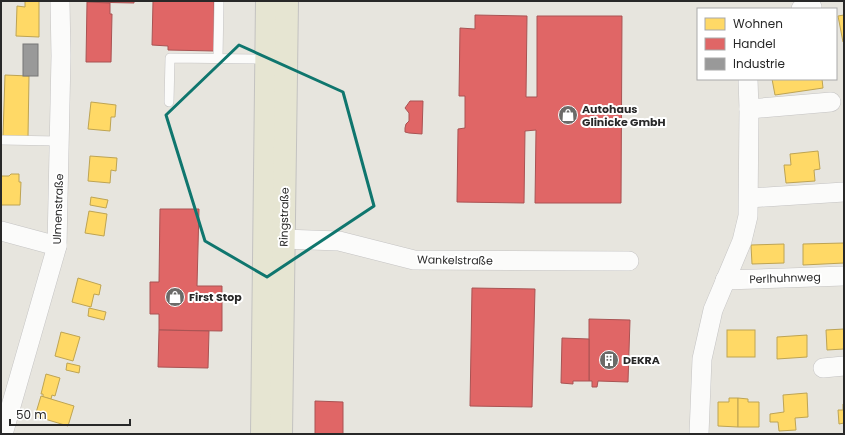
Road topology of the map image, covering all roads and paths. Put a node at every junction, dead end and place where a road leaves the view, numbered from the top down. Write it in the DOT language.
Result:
graph roads {
  1 [pos="60,1"];
  2 [pos="219,1"];
  3 [pos="267,1"];
  4 [pos="287,1"];
  5 [pos="218,58"];
  6 [pos="266,59"];
  7 [pos="748,80"];
  8 [pos="169,102"];
  9 [pos="831,102"];
  10 [pos="749,109"];
  11 [pos="1,140"];
  12 [pos="59,141"];
  13 [pos="844,192"];
  14 [pos="749,198"];
  15 [pos="1,231"];
  16 [pos="283,239"];
  17 [pos="57,246"];
  18 [pos="629,261"];
  19 [pos="844,276"];
  20 [pos="725,280"];
  21 [pos="844,366"];
  22 [pos="823,368"];
  23 [pos="2,432"];
  24 [pos="262,434"];
  25 [pos="281,434"];
  26 [pos="699,434"];
  1 -- 12 [label="street, Ulmenstraße"];
  2 -- 5 [label="lane"];
  3 -- 6 [label="main road, Ringstraße"];
  4 -- 16 [label="main road, Ringstraße"];
  5 -- 6 [label="lane"];
  5 -- 8 [label="lane"];
  6 -- 24 [label="main road, Ringstraße"];
  7 -- 10 [label="street"];
  9 -- 10 [label="street"];
  10 -- 14 [label="street"];
  11 -- 12 [label="lane"];
  12 -- 17 [label="street, Ulmenstraße"];
  13 -- 14 [label="street"];
  14 -- 20 [label="street"];
  15 -- 17 [label="street"];
  16 -- 18 [label="street, Wankelstraße"];
  16 -- 25 [label="main road, Ringstraße"];
  17 -- 23 [label="street, Ulmenstraße"];
  19 -- 20 [label="street, Perlhuhnweg"];
  20 -- 26 [label="street"];
  21 -- 22 [label="street"];
}
